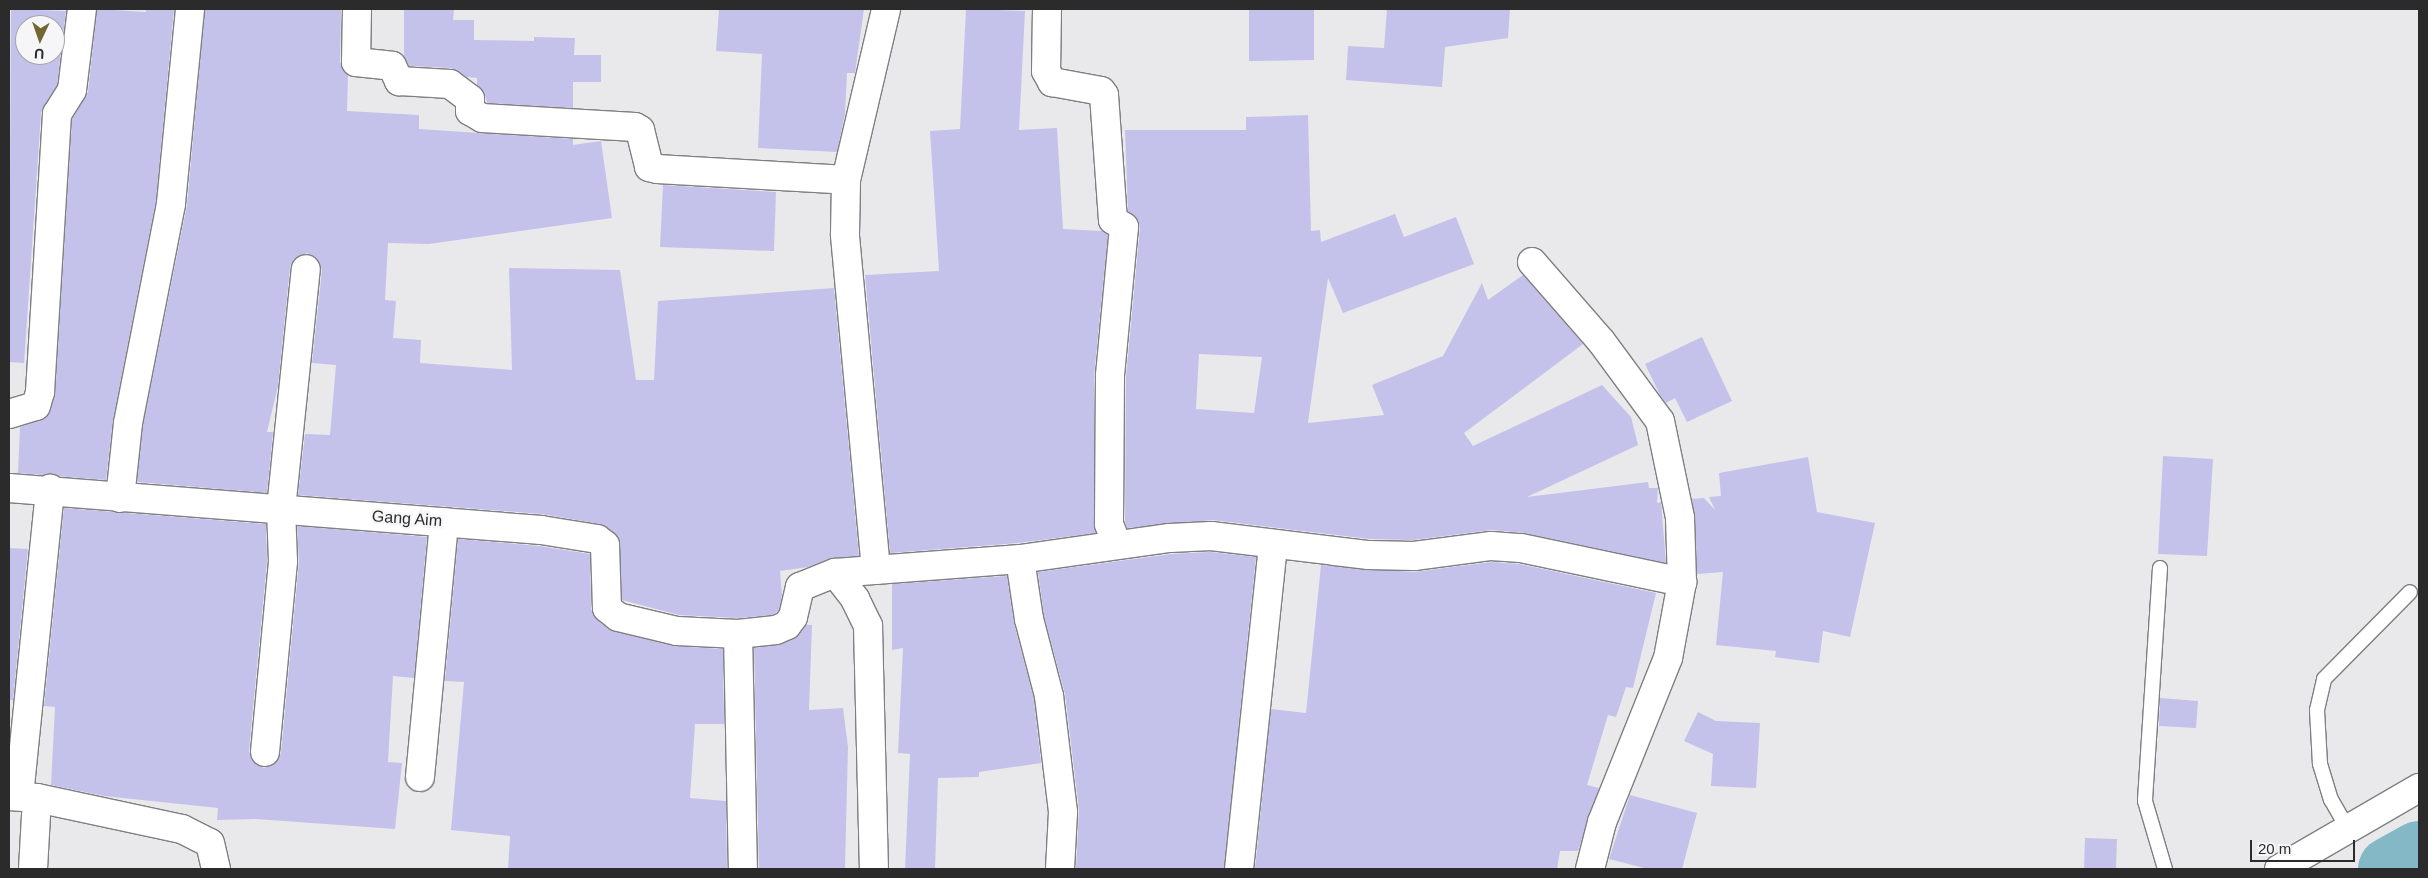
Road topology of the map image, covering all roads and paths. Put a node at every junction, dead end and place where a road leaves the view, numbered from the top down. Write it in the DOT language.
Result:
graph roads {
  1 [pos="82,9"];
  2 [pos="190,9"];
  3 [pos="357,9"];
  4 [pos="886,9"];
  5 [pos="1047,9"];
  6 [pos="846,180"];
  7 [pos="1532,262"];
  8 [pos="306,269"];
  9 [pos="9,414"];
  10 [pos="9,488"];
  11 [pos="50,489"];
  12 [pos="120,498"];
  13 [pos="281,509"];
  14 [pos="444,522"];
  15 [pos="1273,544"];
  16 [pos="1117,545"];
  17 [pos="1020,560"];
  18 [pos="2160,568"];
  19 [pos="876,570"];
  20 [pos="835,573"];
  21 [pos="1682,582"];
  22 [pos="2410,592"];
  23 [pos="738,634"];
  24 [pos="265,752"];
  25 [pos="420,777"];
  26 [pos="2419,788"];
  27 [pos="22,796"];
  28 [pos="2348,829"];
  29 [pos="33,869"];
  30 [pos="216,869"];
  31 [pos="743,869"];
  32 [pos="874,869"];
  33 [pos="1060,869"];
  34 [pos="1239,869"];
  35 [pos="1590,869"];
  36 [pos="2165,869"];
  37 [pos="2279,869"];
  1 -- 9 [label="street"];
  2 -- 12 [label="street"];
  3 -- 6 [label="street"];
  4 -- 6 [label="street"];
  5 -- 16 [label="street"];
  6 -- 19 [label="street"];
  7 -- 21 [label="street"];
  8 -- 13 [label="street"];
  10 -- 11 [label="street, Gang Aim"];
  11 -- 12 [label="street, Gang Aim"];
  11 -- 27 [label="street"];
  12 -- 13 [label="street, Gang Aim"];
  13 -- 14 [label="street, Gang Aim"];
  13 -- 24 [label="street"];
  14 -- 23 [label="street, Gang Aim"];
  14 -- 25 [label="street"];
  15 -- 16 [label="street"];
  15 -- 21 [label="street"];
  15 -- 34 [label="street"];
  16 -- 17 [label="street"];
  17 -- 19 [label="street"];
  17 -- 33 [label="street"];
  18 -- 36 [label="lane"];
  19 -- 20 [label="street"];
  20 -- 23 [label="street"];
  20 -- 32 [label="street"];
  21 -- 35 [label="street"];
  22 -- 28 [label="lane"];
  23 -- 31 [label="street"];
  26 -- 28 [label="street"];
  27 -- 29 [label="street"];
  27 -- 30 [label="street"];
  28 -- 37 [label="street"];
}
